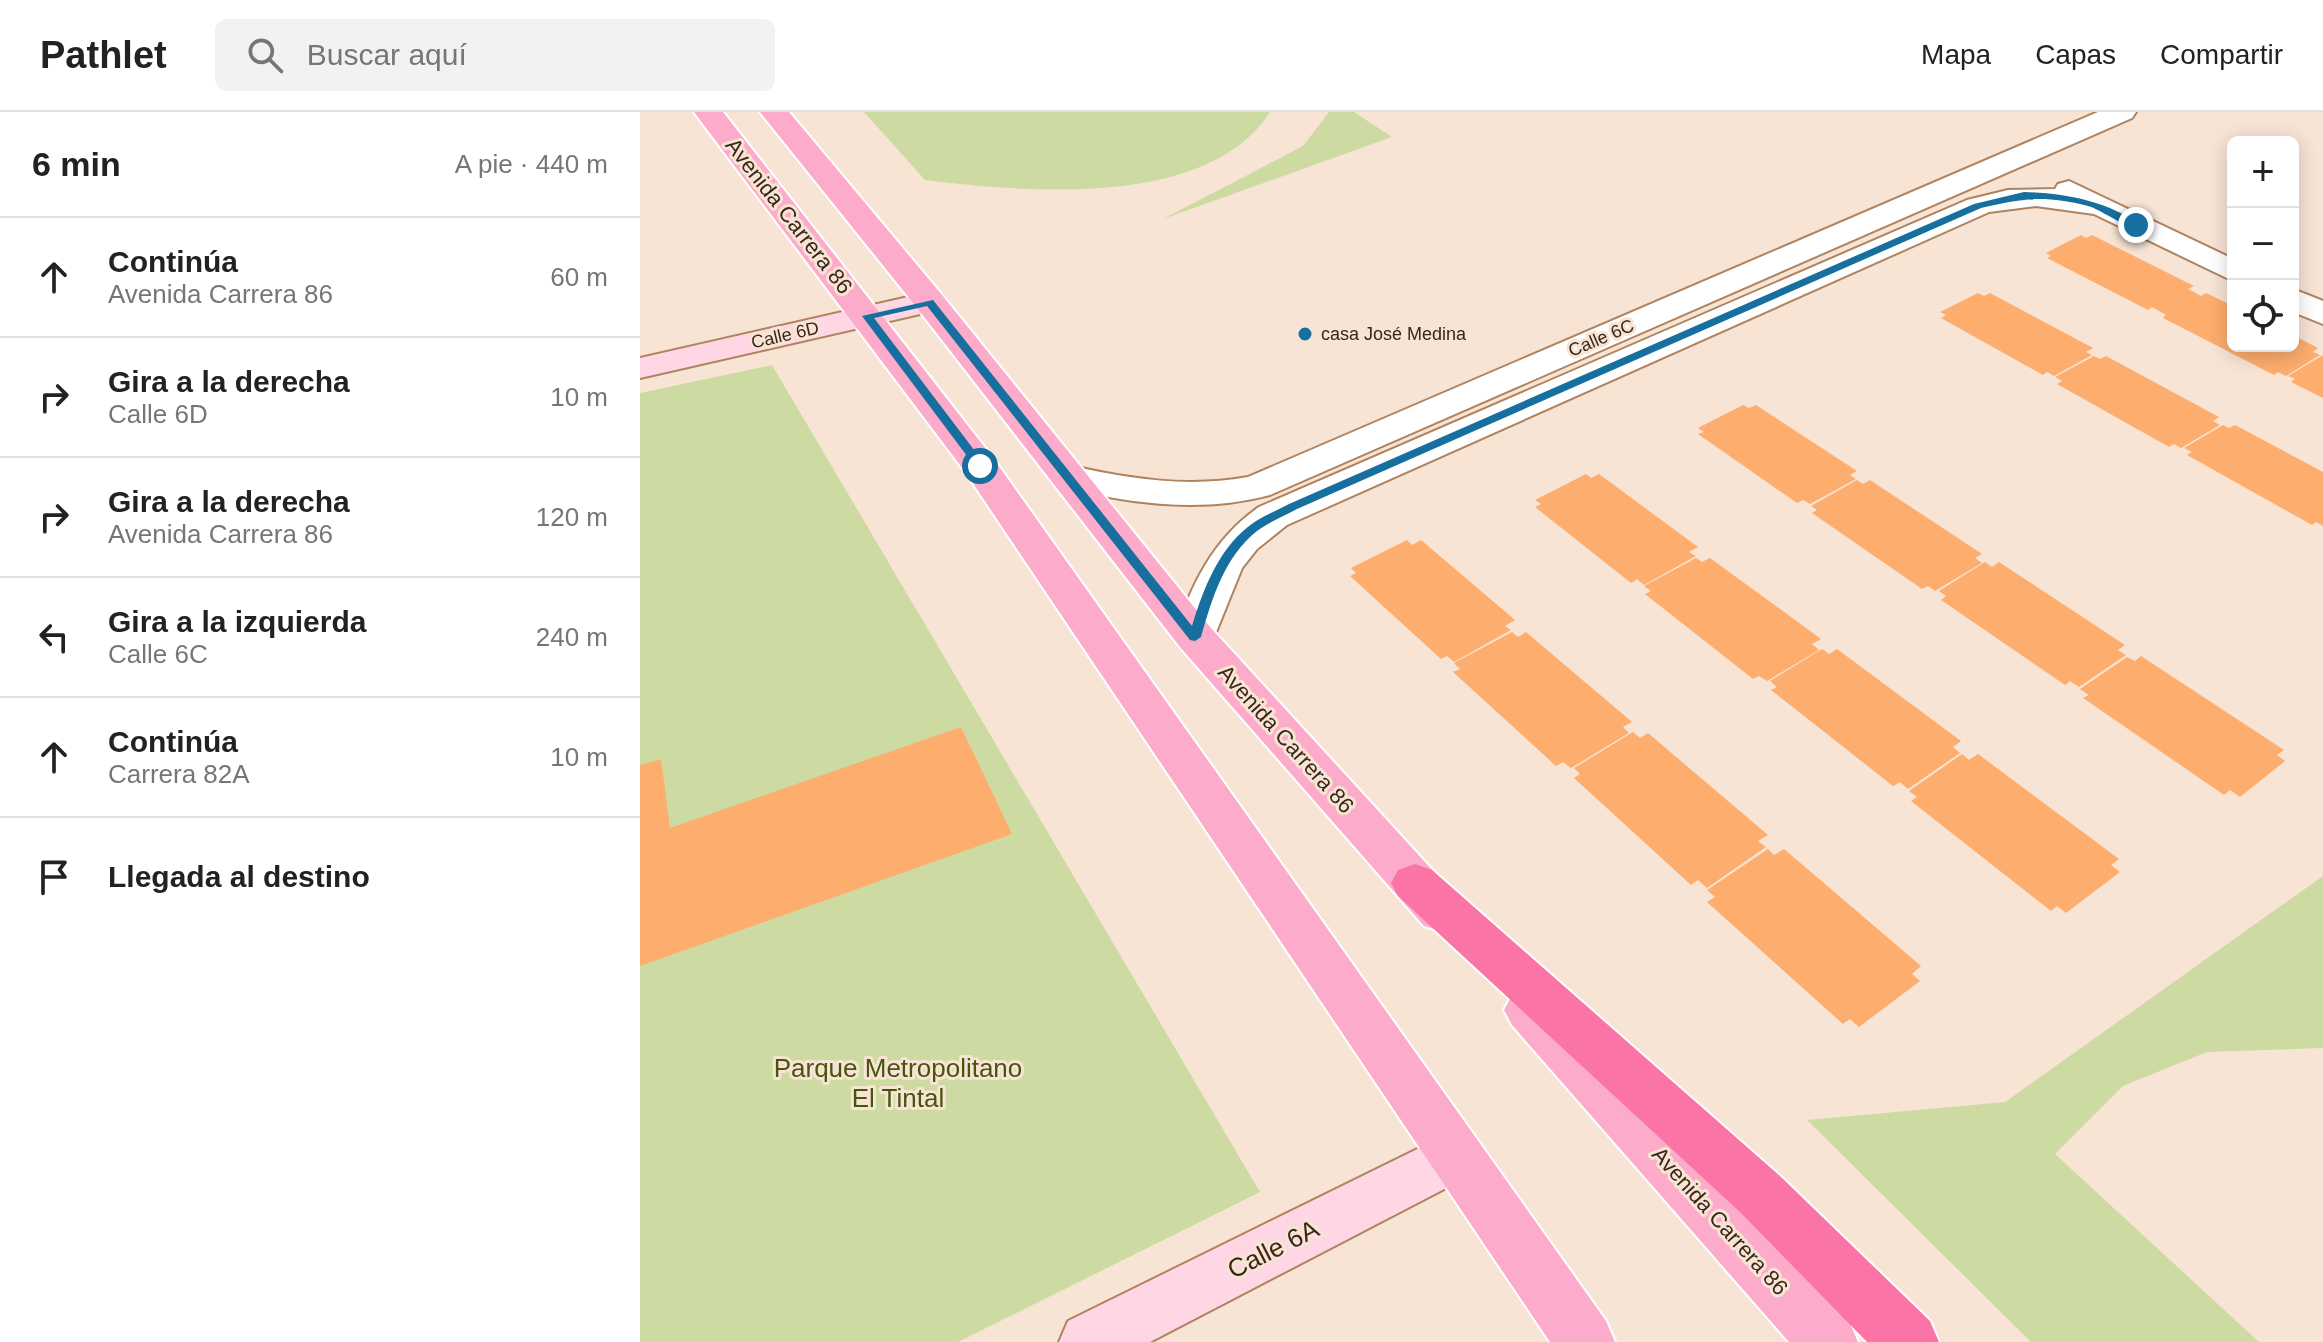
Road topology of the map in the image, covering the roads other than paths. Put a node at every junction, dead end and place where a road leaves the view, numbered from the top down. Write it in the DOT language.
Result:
graph roads {
  1 [pos="708,112"];
  2 [pos="774,112"];
  3 [pos="2122,112"];
  4 [pos="2032,151"];
  5 [pos="2094,205"];
  6 [pos="2227,268"];
  7 [pos="930,302"];
  8 [pos="2299,302"];
  9 [pos="2323,314"];
  10 [pos="867,316"];
  11 [pos="640,368"];
  12 [pos="1068,477"];
  13 [pos="1195,637"];
  14 [pos="1415,883"];
  15 [pos="1456,1155"];
  16 [pos="1814,1327"];
  17 [pos="1089,1342"];
  18 [pos="1547,1342"];
  19 [pos="1585,1342"];
  20 [pos="1909,1342"];
  1 -- 10 [label="main road, Avenida Carrera 86"];
  2 -- 7 [label="main road, Avenida Carrera 86"];
  3 -- 4 [label="street, Calle 6C"];
  4 -- 5 [label="street"];
  4 -- 12 [label="street, Calle 6C"];
  5 -- 6 [label="street"];
  5 -- 13 [label="street, Calle 6C"];
  7 -- 10 [label="street, Calle 6D"];
  7 -- 12 [label="main road, Avenida Carrera 86"];
  8 -- 9 [label="street"];
  10 -- 11 [label="street, Calle 6D"];
  10 -- 15 [label="main road, Avenida Carrera 86"];
  12 -- 13 [label="main road, Avenida Carrera 86"];
  13 -- 14 [label="main road, Avenida Carrera 86"];
  14 -- 16 [label="main road, Avenida Carrera 86"];
  14 -- 20 [label="highway"];
  15 -- 17 [label="street, Calle 6A"];
  15 -- 18 [label="main road"];
  15 -- 19 [label="main road, Avenida Carrera 86"];
}
